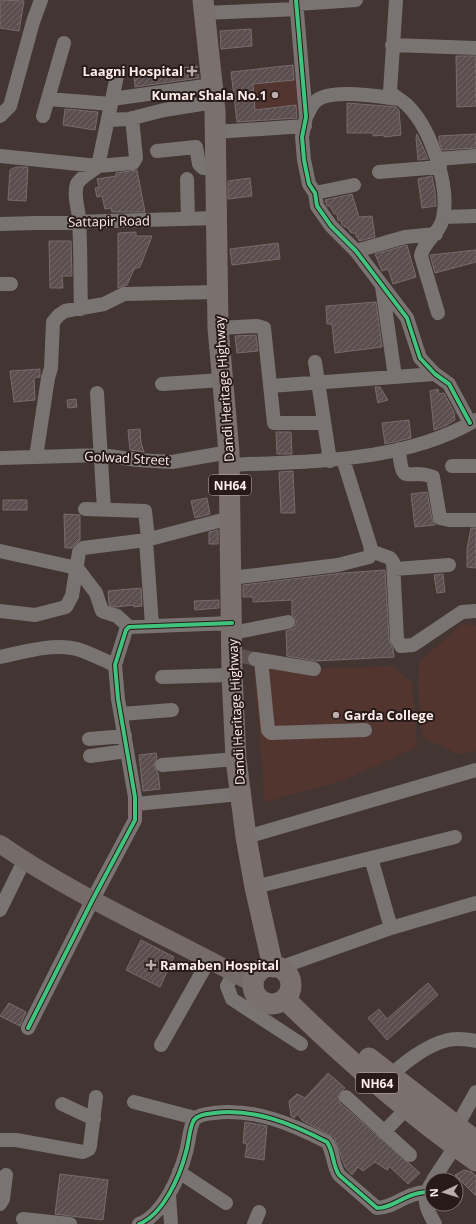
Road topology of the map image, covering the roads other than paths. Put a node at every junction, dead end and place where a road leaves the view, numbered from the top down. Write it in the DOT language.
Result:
graph roads {
  1 [pos="41,0"];
  2 [pos="356,0"];
  3 [pos="396,0"];
  4 [pos="297,4"];
  5 [pos="204,7"];
  6 [pos="64,43"];
  7 [pos="392,44"];
  8 [pos="476,48"];
  9 [pos="117,76"];
  10 [pos="213,93"];
  11 [pos="48,99"];
  12 [pos="399,99"];
  13 [pos="112,101"];
  14 [pos="0,116"];
  15 [pos="43,116"];
  16 [pos="132,118"];
  17 [pos="108,120"];
  18 [pos="305,121"];
  19 [pos="215,132"];
  20 [pos="157,151"];
  21 [pos="0,156"];
  22 [pos="476,156"];
  23 [pos="439,163"];
  24 [pos="98,166"];
  25 [pos="216,168"];
  26 [pos="379,172"];
  27 [pos="188,179"];
  28 [pos="354,185"];
  29 [pos="315,193"];
  30 [pos="476,216"];
  31 [pos="443,217"];
  32 [pos="217,218"];
  33 [pos="188,219"];
  34 [pos="80,221"];
  35 [pos="0,224"];
  36 [pos="436,234"];
  37 [pos="356,251"];
  38 [pos="382,285"];
  39 [pos="218,292"];
  40 [pos="81,309"];
  41 [pos="438,313"];
  42 [pos="218,328"];
  43 [pos="315,362"];
  44 [pos="435,374"];
  45 [pos="395,377"];
  46 [pos="222,380"];
  47 [pos="318,382"];
  48 [pos="162,384"];
  49 [pos="270,386"];
  50 [pos="97,393"];
  51 [pos="473,422"];
  52 [pos="324,424"];
  53 [pos="399,449"];
  54 [pos="102,455"];
  55 [pos="36,457"];
  56 [pos="0,458"];
  57 [pos="229,458"];
  58 [pos="336,460"];
  59 [pos="452,466"];
  60 [pos="476,466"];
  61 [pos="84,509"];
  62 [pos="104,510"];
  63 [pos="230,518"];
  64 [pos="476,520"];
  65 [pos="147,540"];
  66 [pos="0,551"];
  67 [pos="371,551"];
  68 [pos="449,565"];
  69 [pos="77,568"];
  70 [pos="395,569"];
  71 [pos="231,578"];
  72 [pos="0,611"];
  73 [pos="476,611"];
  74 [pos="288,622"];
  75 [pos="152,625"];
  76 [pos="129,627"];
  77 [pos="232,628"];
  78 [pos="0,657"];
  79 [pos="114,665"];
  80 [pos="314,669"];
  81 [pos="232,675"];
  82 [pos="162,678"];
  83 [pos="172,710"];
  84 [pos="121,714"];
  85 [pos="365,730"];
  86 [pos="125,736"];
  87 [pos="89,738"];
  88 [pos="127,751"];
  89 [pos="90,756"];
  90 [pos="236,759"];
  91 [pos="162,765"];
  92 [pos="476,770"];
  93 [pos="240,794"];
  94 [pos="136,804"];
  95 [pos="246,837"];
  96 [pos="455,837"];
  97 [pos="0,844"];
  98 [pos="372,858"];
  99 [pos="24,860"];
  100 [pos="254,887"];
  101 [pos="92,899"];
  102 [pos="476,903"];
  103 [pos="0,910"];
  104 [pos="391,928"];
  105 [pos="209,960"];
  106 [pos="276,967"];
  107 [pos="234,973"];
  108 [pos="254,984"];
  109 [pos="275,1003"];
  110 [pos="28,1028"];
  111 [pos="476,1040"];
  112 [pos="301,1044"];
  113 [pos="161,1045"];
  114 [pos="385,1080"];
  115 [pos="476,1092"];
  116 [pos="96,1097"];
  117 [pos="346,1097"];
  118 [pos="134,1102"];
  119 [pos="62,1104"];
  120 [pos="407,1108"];
  121 [pos="195,1118"];
  122 [pos="94,1120"];
  123 [pos="384,1132"];
  124 [pos="467,1137"];
  125 [pos="0,1140"];
  126 [pos="410,1155"];
  127 [pos="476,1161"];
  128 [pos="179,1172"];
  129 [pos="440,1172"];
  130 [pos="6,1175"];
  131 [pos="424,1188"];
  132 [pos="169,1194"];
  133 [pos="226,1203"];
  134 [pos="0,1204"];
  135 [pos="429,1212"];
  136 [pos="23,1219"];
  137 [pos="70,1224"];
  138 [pos="139,1224"];
  139 [pos="171,1224"];
  140 [pos="435,1224"];
  1 -- 14 [label="street"];
  2 -- 4 [label="street"];
  3 -- 7 [label="street"];
  4 -- 5 [label="street"];
  4 -- 18 [label="street"];
  5 -- 10 [label="highway, Dandi Heritage Highway / NH64"];
  6 -- 11 [label="street"];
  7 -- 8 [label="street"];
  7 -- 12 [label="street"];
  9 -- 13 [label="street"];
  10 -- 13 [label="street"];
  10 -- 16 [label="street"];
  10 -- 19 [label="highway, Dandi Heritage Highway / NH64"];
  11 -- 13 [label="street"];
  11 -- 15 [label="street"];
  12 -- 18 [label="street"];
  12 -- 23 [label="street"];
  13 -- 17 [label="street"];
  16 -- 17 [label="street"];
  16 -- 24 [label="street"];
  17 -- 24 [label="street"];
  18 -- 19 [label="street"];
  18 -- 29 [label="street"];
  19 -- 25 [label="highway, Dandi Heritage Highway / NH64"];
  20 -- 25 [label="street"];
  21 -- 24 [label="street"];
  22 -- 23 [label="street"];
  23 -- 26 [label="street"];
  23 -- 31 [label="street"];
  24 -- 34 [label="street"];
  25 -- 32 [label="highway, Dandi Heritage Highway / NH64"];
  27 -- 33 [label="street"];
  28 -- 29 [label="street"];
  29 -- 37 [label="street"];
  30 -- 31 [label="street"];
  31 -- 36 [label="street"];
  32 -- 33 [label="street, Sattapir Road"];
  32 -- 39 [label="highway, Dandi Heritage Highway / NH64"];
  33 -- 34 [label="street, Sattapir Road"];
  34 -- 35 [label="street, Sattapir Road"];
  34 -- 40 [label="street"];
  36 -- 37 [label="street"];
  36 -- 41 [label="street"];
  37 -- 38 [label="street"];
  38 -- 44 [label="street"];
  38 -- 45 [label="street"];
  39 -- 40 [label="street"];
  39 -- 42 [label="highway, Dandi Heritage Highway / NH64"];
  40 -- 55 [label="street"];
  42 -- 46 [label="highway, Dandi Heritage Highway / NH64"];
  42 -- 49 [label="street"];
  43 -- 47 [label="street"];
  44 -- 45 [label="street"];
  44 -- 51 [label="street"];
  45 -- 47 [label="street"];
  46 -- 48 [label="street"];
  46 -- 57 [label="highway, Dandi Heritage Highway / NH64"];
  47 -- 49 [label="street"];
  47 -- 52 [label="street"];
  49 -- 52 [label="street"];
  50 -- 54 [label="street"];
  51 -- 53 [label="street, Golwad Street"];
  52 -- 58 [label="street"];
  53 -- 58 [label="street, Golwad Street"];
  53 -- 64 [label="street"];
  54 -- 55 [label="street, Golwad Street"];
  54 -- 57 [label="street, Golwad Street"];
  54 -- 62 [label="street"];
  55 -- 56 [label="street, Golwad Street"];
  57 -- 58 [label="street, Golwad Street"];
  57 -- 63 [label="highway, Dandi Heritage Highway / NH64"];
  58 -- 67 [label="street"];
  59 -- 60 [label="street"];
  61 -- 62 [label="street"];
  62 -- 65 [label="street"];
  63 -- 65 [label="street"];
  63 -- 71 [label="highway, Dandi Heritage Highway / NH64"];
  65 -- 69 [label="street"];
  65 -- 75 [label="street"];
  66 -- 69 [label="street"];
  67 -- 70 [label="street"];
  67 -- 71 [label="street"];
  68 -- 70 [label="street"];
  69 -- 72 [label="street"];
  69 -- 76 [label="street"];
  70 -- 73 [label="street"];
  71 -- 77 [label="highway, Dandi Heritage Highway / NH64"];
  74 -- 77 [label="street"];
  75 -- 76 [label="street"];
  75 -- 77 [label="street"];
  76 -- 79 [label="street"];
  77 -- 81 [label="highway, Dandi Heritage Highway / NH64"];
  78 -- 79 [label="street"];
  79 -- 84 [label="street"];
  80 -- 85 [label="street"];
  81 -- 82 [label="street"];
  81 -- 90 [label="highway, Dandi Heritage Highway / NH64"];
  83 -- 84 [label="street"];
  84 -- 86 [label="street"];
  86 -- 87 [label="street"];
  86 -- 88 [label="street"];
  88 -- 89 [label="street"];
  88 -- 94 [label="street"];
  90 -- 91 [label="street"];
  90 -- 93 [label="highway, Dandi Heritage Highway / NH64"];
  92 -- 95 [label="street"];
  93 -- 94 [label="street"];
  93 -- 95 [label="highway, Dandi Heritage Highway / NH64"];
  94 -- 101 [label="street"];
  95 -- 100 [label="highway, Dandi Heritage Highway / NH64"];
  96 -- 98 [label="street"];
  97 -- 99 [label="main road"];
  98 -- 100 [label="street"];
  98 -- 104 [label="street"];
  99 -- 101 [label="main road"];
  99 -- 103 [label="street"];
  100 -- 106 [label="highway, Dandi Heritage Highway / NH64"];
  101 -- 105 [label="main road"];
  101 -- 110 [label="street"];
  102 -- 104 [label="street"];
  104 -- 106 [label="street"];
  105 -- 107 [label="main road"];
  105 -- 113 [label="street"];
  106 -- 108 [label="highway"];
  106 -- 109 [label="highway, NH64"];
  107 -- 108 [label="main road"];
  107 -- 109 [label="street"];
  108 -- 109 [label="highway, NH64"];
  109 -- 112 [label="street"];
  109 -- 114 [label="highway, NH64"];
  111 -- 114 [label="street"];
  114 -- 120 [label="highway, NH64"];
  114 -- 124 [label="highway, NH64"];
  115 -- 124 [label="street"];
  116 -- 122 [label="street"];
  117 -- 123 [label="street"];
  118 -- 121 [label="street"];
  119 -- 122 [label="street"];
  120 -- 123 [label="street"];
  120 -- 124 [label="highway, NH64"];
  121 -- 128 [label="street"];
  121 -- 131 [label="street"];
  122 -- 125 [label="street"];
  123 -- 126 [label="street"];
  124 -- 127 [label="highway, NH64"];
  124 -- 129 [label="street"];
  128 -- 132 [label="street"];
  128 -- 133 [label="street"];
  130 -- 134 [label="street"];
  132 -- 138 [label="street"];
  132 -- 139 [label="street"];
  135 -- 140 [label="street"];
  136 -- 137 [label="street"];
}
